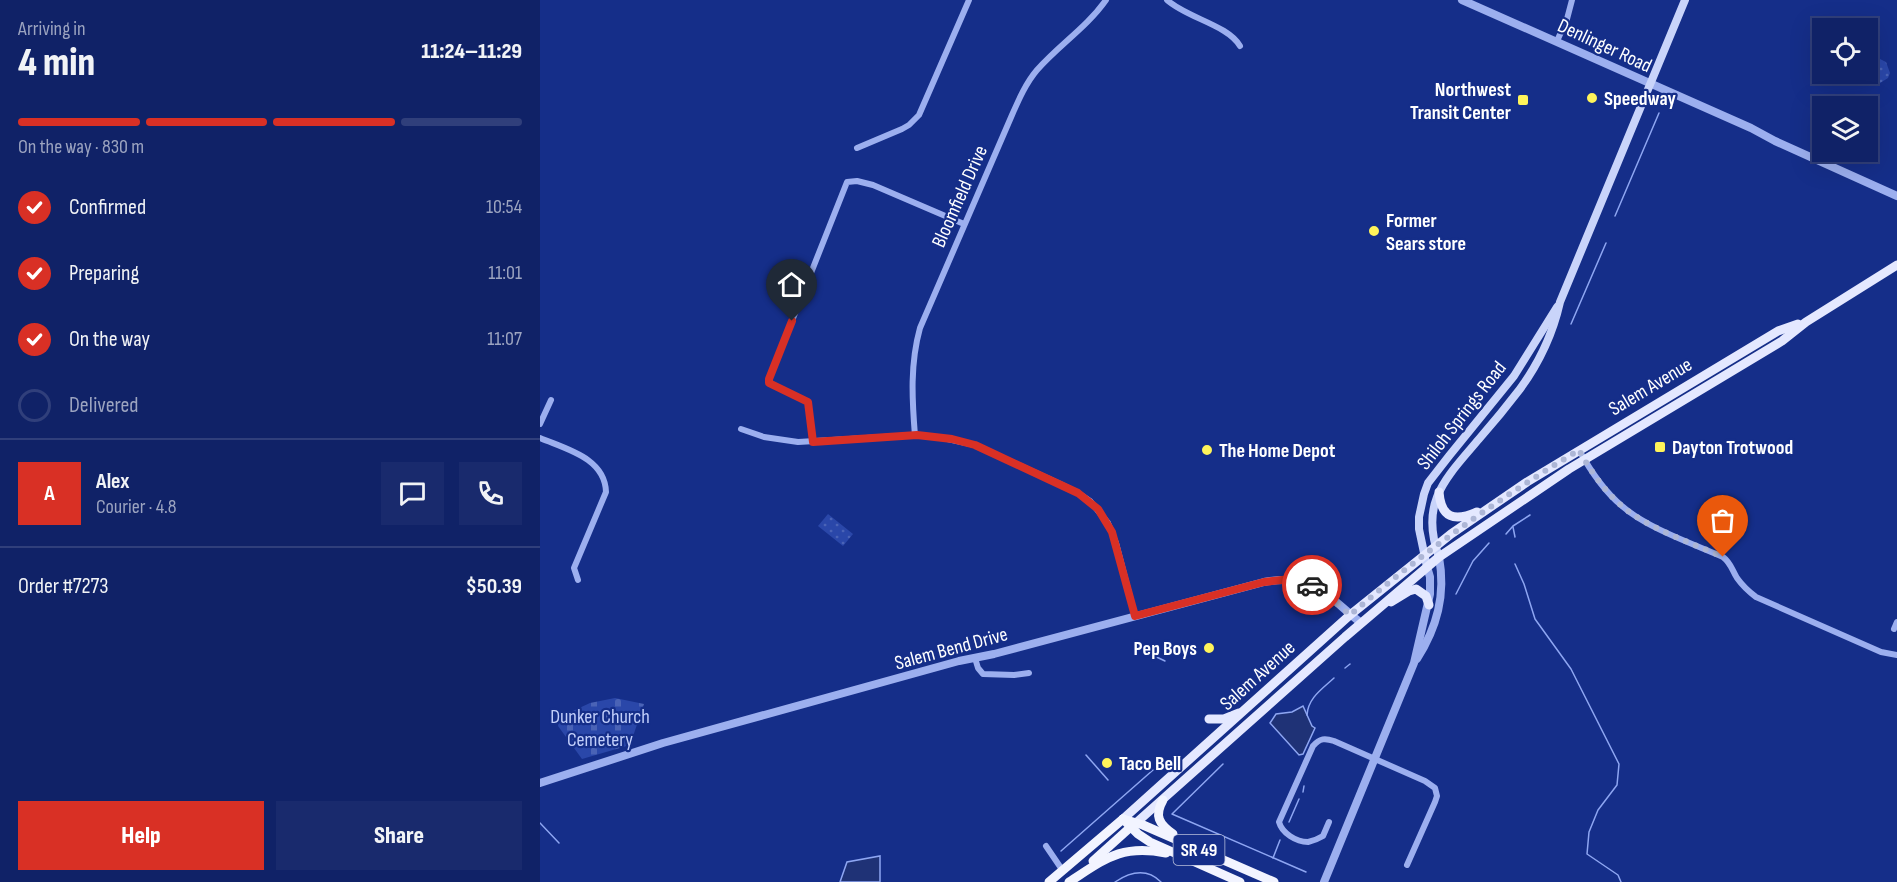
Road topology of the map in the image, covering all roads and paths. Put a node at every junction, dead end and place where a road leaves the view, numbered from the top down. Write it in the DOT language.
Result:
graph roads {
  1 [pos="969,0"];
  2 [pos="1106,0"];
  3 [pos="1167,0"];
  4 [pos="1462,0"];
  5 [pos="1572,0"];
  6 [pos="1684,0"];
  7 [pos="1557,41"];
  8 [pos="1240,46"];
  9 [pos="1650,84"];
  10 [pos="857,148"];
  11 [pos="1897,196"];
  12 [pos="964,224"];
  13 [pos="1897,265"];
  14 [pos="1560,302"];
  15 [pos="1806,322"];
  16 [pos="1774,334"];
  17 [pos="1716,381"];
  18 [pos="551,400"];
  19 [pos="540,424"];
  20 [pos="741,429"];
  21 [pos="915,436"];
  22 [pos="540,438"];
  23 [pos="813,442"];
  24 [pos="1579,450"];
  25 [pos="1585,460"];
  26 [pos="1439,492"];
  27 [pos="1533,492"];
  28 [pos="1490,506"];
  29 [pos="1435,547"];
  30 [pos="1425,555"];
  31 [pos="1439,557"];
  32 [pos="1427,567"];
  33 [pos="578,580"];
  34 [pos="1429,605"];
  35 [pos="1380,606"];
  36 [pos="1350,615"];
  37 [pos="1135,616"];
  38 [pos="1897,622"];
  39 [pos="1361,623"];
  40 [pos="1894,629"];
  41 [pos="1897,655"];
  42 [pos="975,658"];
  43 [pos="1414,663"];
  44 [pos="1029,673"];
  45 [pos="1244,711"];
  46 [pos="1209,719"];
  47 [pos="1375,760"];
  48 [pos="540,783"];
  49 [pos="1163,800"];
  50 [pos="1124,819"];
  51 [pos="1329,822"];
  52 [pos="1133,825"];
  53 [pos="1184,843"];
  54 [pos="1046,846"];
  55 [pos="1183,857"];
  56 [pos="1407,865"];
  57 [pos="1063,871"];
  58 [pos="1049,882"];
  59 [pos="1069,882"];
  60 [pos="1240,882"];
  61 [pos="1274,882"];
  62 [pos="1324,882"];
  1 -- 10 [label="street"];
  2 -- 12 [label="street, Bloomfield Drive"];
  3 -- 8 [label="street"];
  4 -- 7 [label="street, Denlinger Road"];
  5 -- 7 [label="street"];
  6 -- 9 [label="main road, Shiloh Springs Road"];
  7 -- 9 [label="street, Denlinger Road"];
  9 -- 11 [label="street, Denlinger Road"];
  9 -- 14 [label="main road, Shiloh Springs Road"];
  12 -- 21 [label="street, Bloomfield Drive"];
  12 -- 23 [label="street"];
  13 -- 15 [label="main road, Salem Avenue"];
  14 -- 26 [label="main road, Shiloh Springs Road"];
  14 -- 30 [label="main road, Shiloh Springs Road"];
  15 -- 16 [label="main road, Salem Avenue"];
  15 -- 17 [label="main road, Salem Avenue"];
  16 -- 17 [label="main road"];
  16 -- 24 [label="main road, Salem Avenue"];
  17 -- 25 [label="main road, Salem Avenue"];
  18 -- 19 [label="street"];
  20 -- 23 [label="street"];
  21 -- 23 [label="street"];
  21 -- 37 [label="street"];
  22 -- 33 [label="street"];
  24 -- 25 [label="street"];
  24 -- 27 [label="main road"];
  24 -- 28 [label="main road, Salem Avenue"];
  25 -- 27 [label="main road, Salem Avenue"];
  25 -- 41 [label="street"];
  26 -- 28 [label="main road"];
  26 -- 29 [label="main road, Shiloh Springs Road"];
  27 -- 31 [label="main road, Salem Avenue"];
  28 -- 29 [label="main road, Salem Avenue"];
  29 -- 30 [label="main road, Salem Avenue"];
  29 -- 31 [label="main road, Shiloh Springs Road"];
  30 -- 32 [label="main road, Shiloh Springs Road"];
  30 -- 36 [label="main road, Salem Avenue"];
  31 -- 32 [label="main road, Salem Avenue"];
  31 -- 43 [label="street, Shiloh Springs Road"];
  32 -- 34 [label="street, Shiloh Springs Road"];
  32 -- 35 [label="main road, Salem Avenue"];
  34 -- 35 [label="main road"];
  34 -- 43 [label="street, Shiloh Springs Road"];
  35 -- 39 [label="main road, Salem Avenue"];
  36 -- 37 [label="street, Salem Bend Drive"];
  36 -- 39 [label="street, Salem Bend Drive"];
  36 -- 45 [label="main road, Salem Avenue"];
  37 -- 42 [label="street, Salem Bend Drive"];
  38 -- 40 [label="street"];
  39 -- 49 [label="main road, Salem Avenue"];
  42 -- 44 [label="street"];
  42 -- 48 [label="street, Salem Bend Drive"];
  43 -- 47 [label="street, Shiloh Springs Road"];
  45 -- 46 [label="main road"];
  45 -- 50 [label="main road, Salem Avenue"];
  47 -- 51 [label="street"];
  47 -- 56 [label="street"];
  47 -- 62 [label="street, Shiloh Springs Road"];
  49 -- 52 [label="main road, Salem Avenue"];
  49 -- 53 [label="highway"];
  50 -- 52 [label="highway"];
  50 -- 57 [label="highway, Salem Avenue"];
  52 -- 53 [label="highway, SR 49"];
  52 -- 55 [label="highway"];
  52 -- 59 [label="highway, Salem Avenue"];
  53 -- 61 [label="highway, SR 49"];
  54 -- 57 [label="street"];
  55 -- 59 [label="highway, SR 49"];
  55 -- 60 [label="highway, SR 49"];
  57 -- 58 [label="highway, Salem Avenue"];
}
